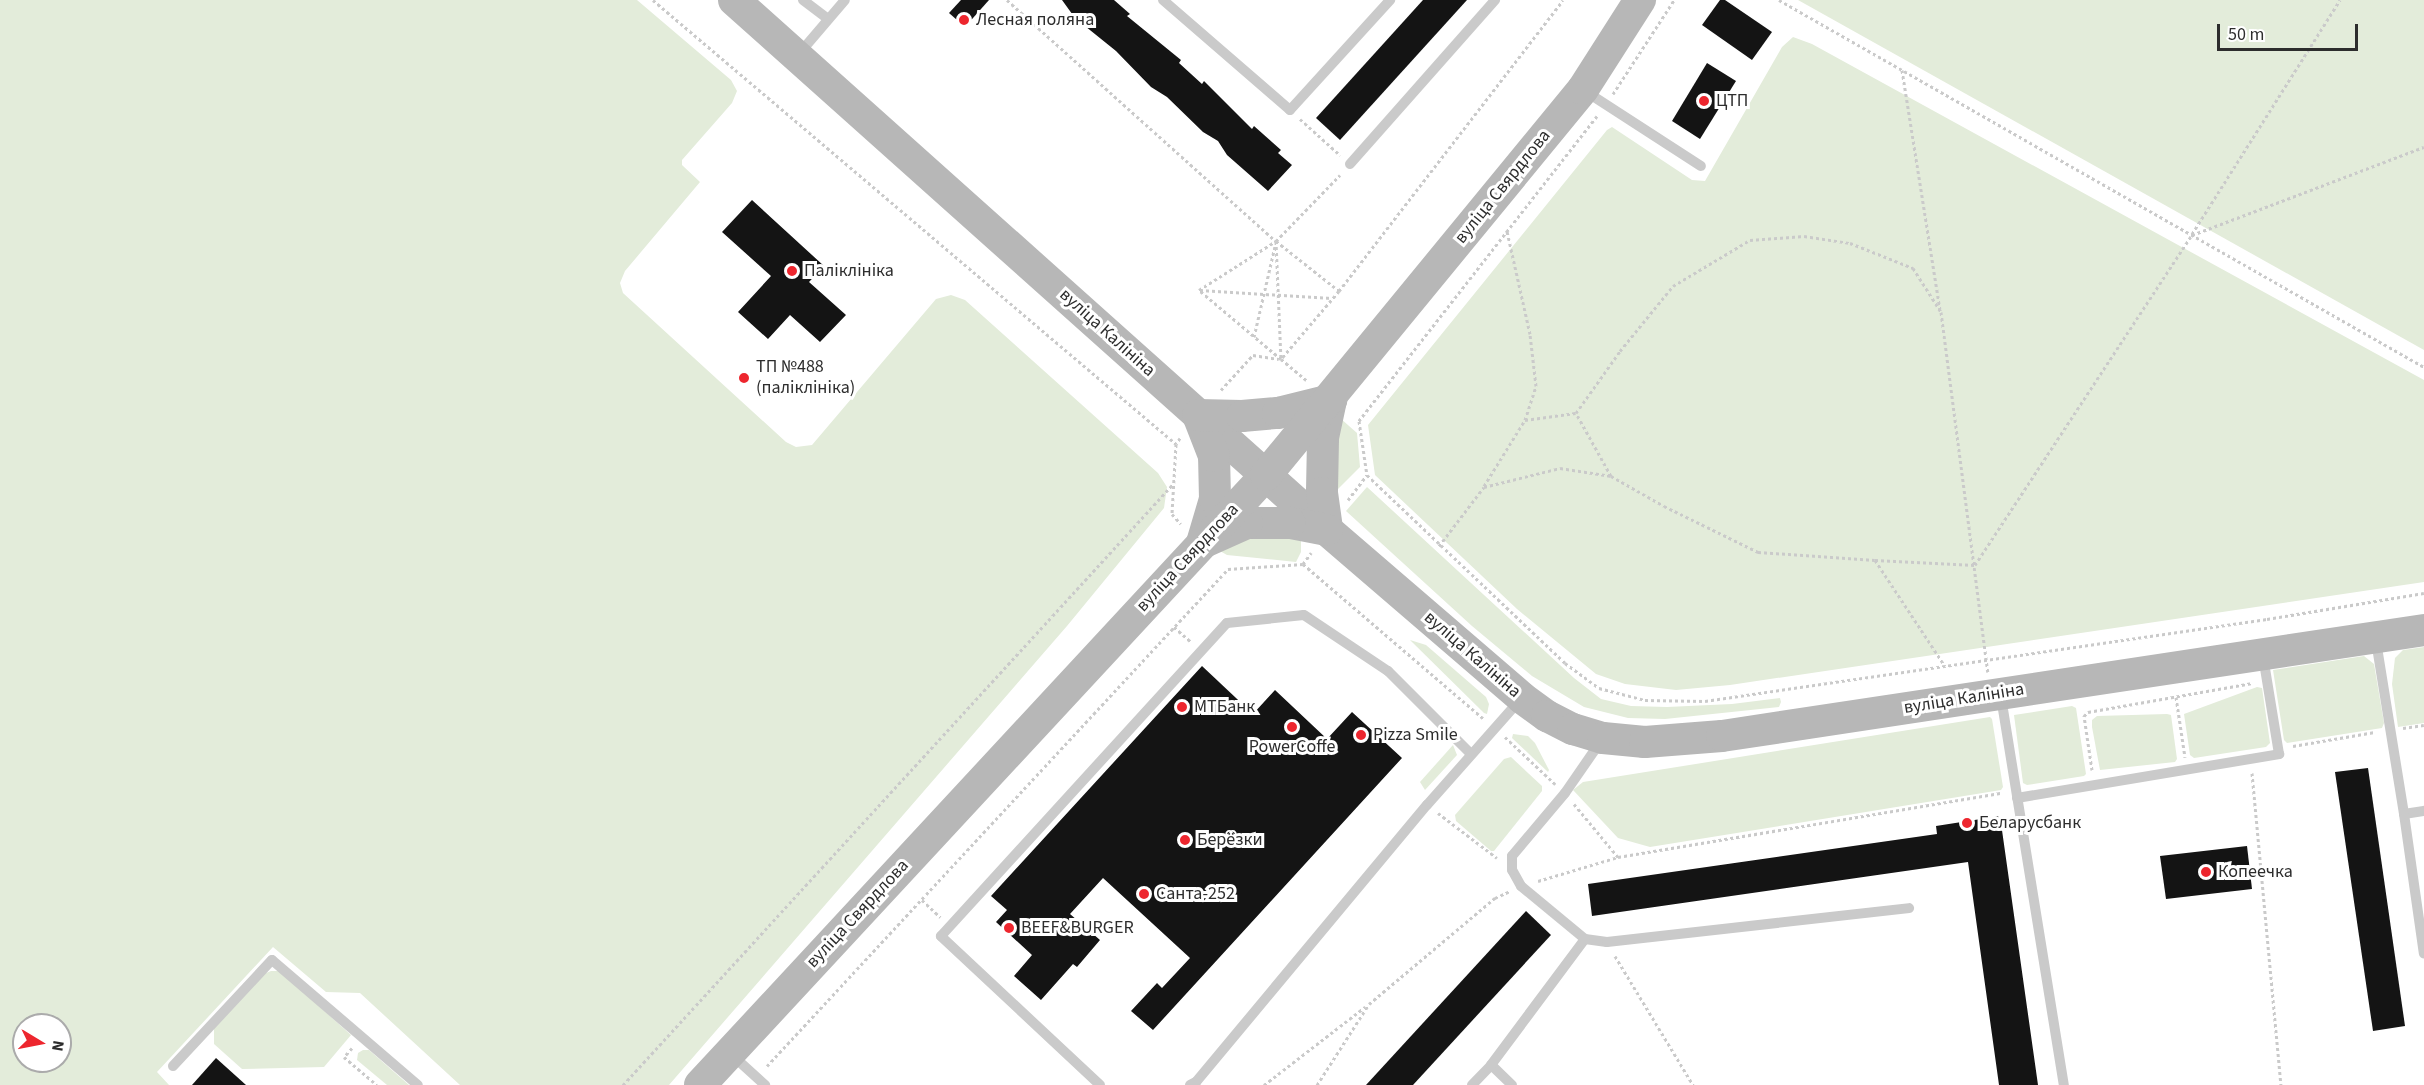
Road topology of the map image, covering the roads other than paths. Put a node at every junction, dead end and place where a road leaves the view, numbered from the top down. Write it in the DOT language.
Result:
graph roads {
  1 [pos="734,0"];
  2 [pos="803,0"];
  3 [pos="845,0"];
  4 [pos="1163,0"];
  5 [pos="1390,0"];
  6 [pos="1495,0"];
  7 [pos="1640,0"];
  8 [pos="828,19"];
  9 [pos="798,55"];
  10 [pos="1594,97"];
  11 [pos="1350,164"];
  12 [pos="1701,166"];
  13 [pos="1319,390"];
  14 [pos="1199,415"];
  15 [pos="1266,475"];
  16 [pos="1327,530"];
  17 [pos="1191,533"];
  18 [pos="2424,630"];
  19 [pos="2376,638"];
  20 [pos="2265,668"];
  21 [pos="2000,693"];
  22 [pos="1521,698"];
  23 [pos="1603,738"];
  24 [pos="1471,754"];
  25 [pos="2017,794"];
  26 [pos="2424,811"];
  27 [pos="2404,814"];
  28 [pos="1909,908"];
  29 [pos="1585,939"];
  30 [pos="2424,954"];
  31 [pos="730,1052"];
  32 [pos="1491,1065"];
  33 [pos="173,1066"];
  34 [pos="761,1081"];
  35 [pos="418,1085"];
  36 [pos="700,1085"];
  37 [pos="1100,1085"];
  38 [pos="1190,1085"];
  39 [pos="1472,1085"];
  40 [pos="1512,1085"];
  41 [pos="2064,1085"];
  1 -- 9 [label="main road, вуліца Калініна"];
  2 -- 8 [label="lane"];
  3 -- 8 [label="lane"];
  4 -- 5 [label="lane"];
  6 -- 11 [label="lane"];
  7 -- 10 [label="main road, вуліца Свярдлова"];
  8 -- 9 [label="lane"];
  9 -- 14 [label="main road, вуліца Калініна"];
  10 -- 12 [label="lane"];
  10 -- 13 [label="main road, вуліца Свярдлова"];
  13 -- 14 [label="main road"];
  13 -- 15 [label="main road, вуліца Свярдлова"];
  13 -- 16 [label="main road"];
  14 -- 15 [label="main road, вуліца Калініна"];
  14 -- 17 [label="main road"];
  15 -- 16 [label="main road, вуліца Калініна"];
  15 -- 17 [label="main road, вуліца Свярдлова"];
  16 -- 17 [label="main road"];
  16 -- 22 [label="main road, вуліца Калініна"];
  17 -- 31 [label="main road, вуліца Свярдлова"];
  18 -- 19 [label="main road, вуліца Калініна"];
  19 -- 20 [label="main road, вуліца Калініна"];
  19 -- 27 [label="lane"];
  20 -- 21 [label="main road, вуліца Калініна"];
  20 -- 25 [label="lane"];
  21 -- 23 [label="main road, вуліца Калініна"];
  21 -- 25 [label="lane"];
  22 -- 23 [label="main road, вуліца Калініна"];
  22 -- 24 [label="lane"];
  23 -- 29 [label="lane"];
  24 -- 37 [label="lane"];
  24 -- 38 [label="lane"];
  25 -- 41 [label="lane"];
  26 -- 27 [label="lane"];
  27 -- 30 [label="lane"];
  28 -- 29 [label="lane"];
  29 -- 32 [label="lane"];
  31 -- 34 [label="lane"];
  31 -- 36 [label="main road, вуліца Свярдлова"];
  32 -- 39 [label="lane"];
  32 -- 40 [label="lane"];
  33 -- 35 [label="lane"];
}
